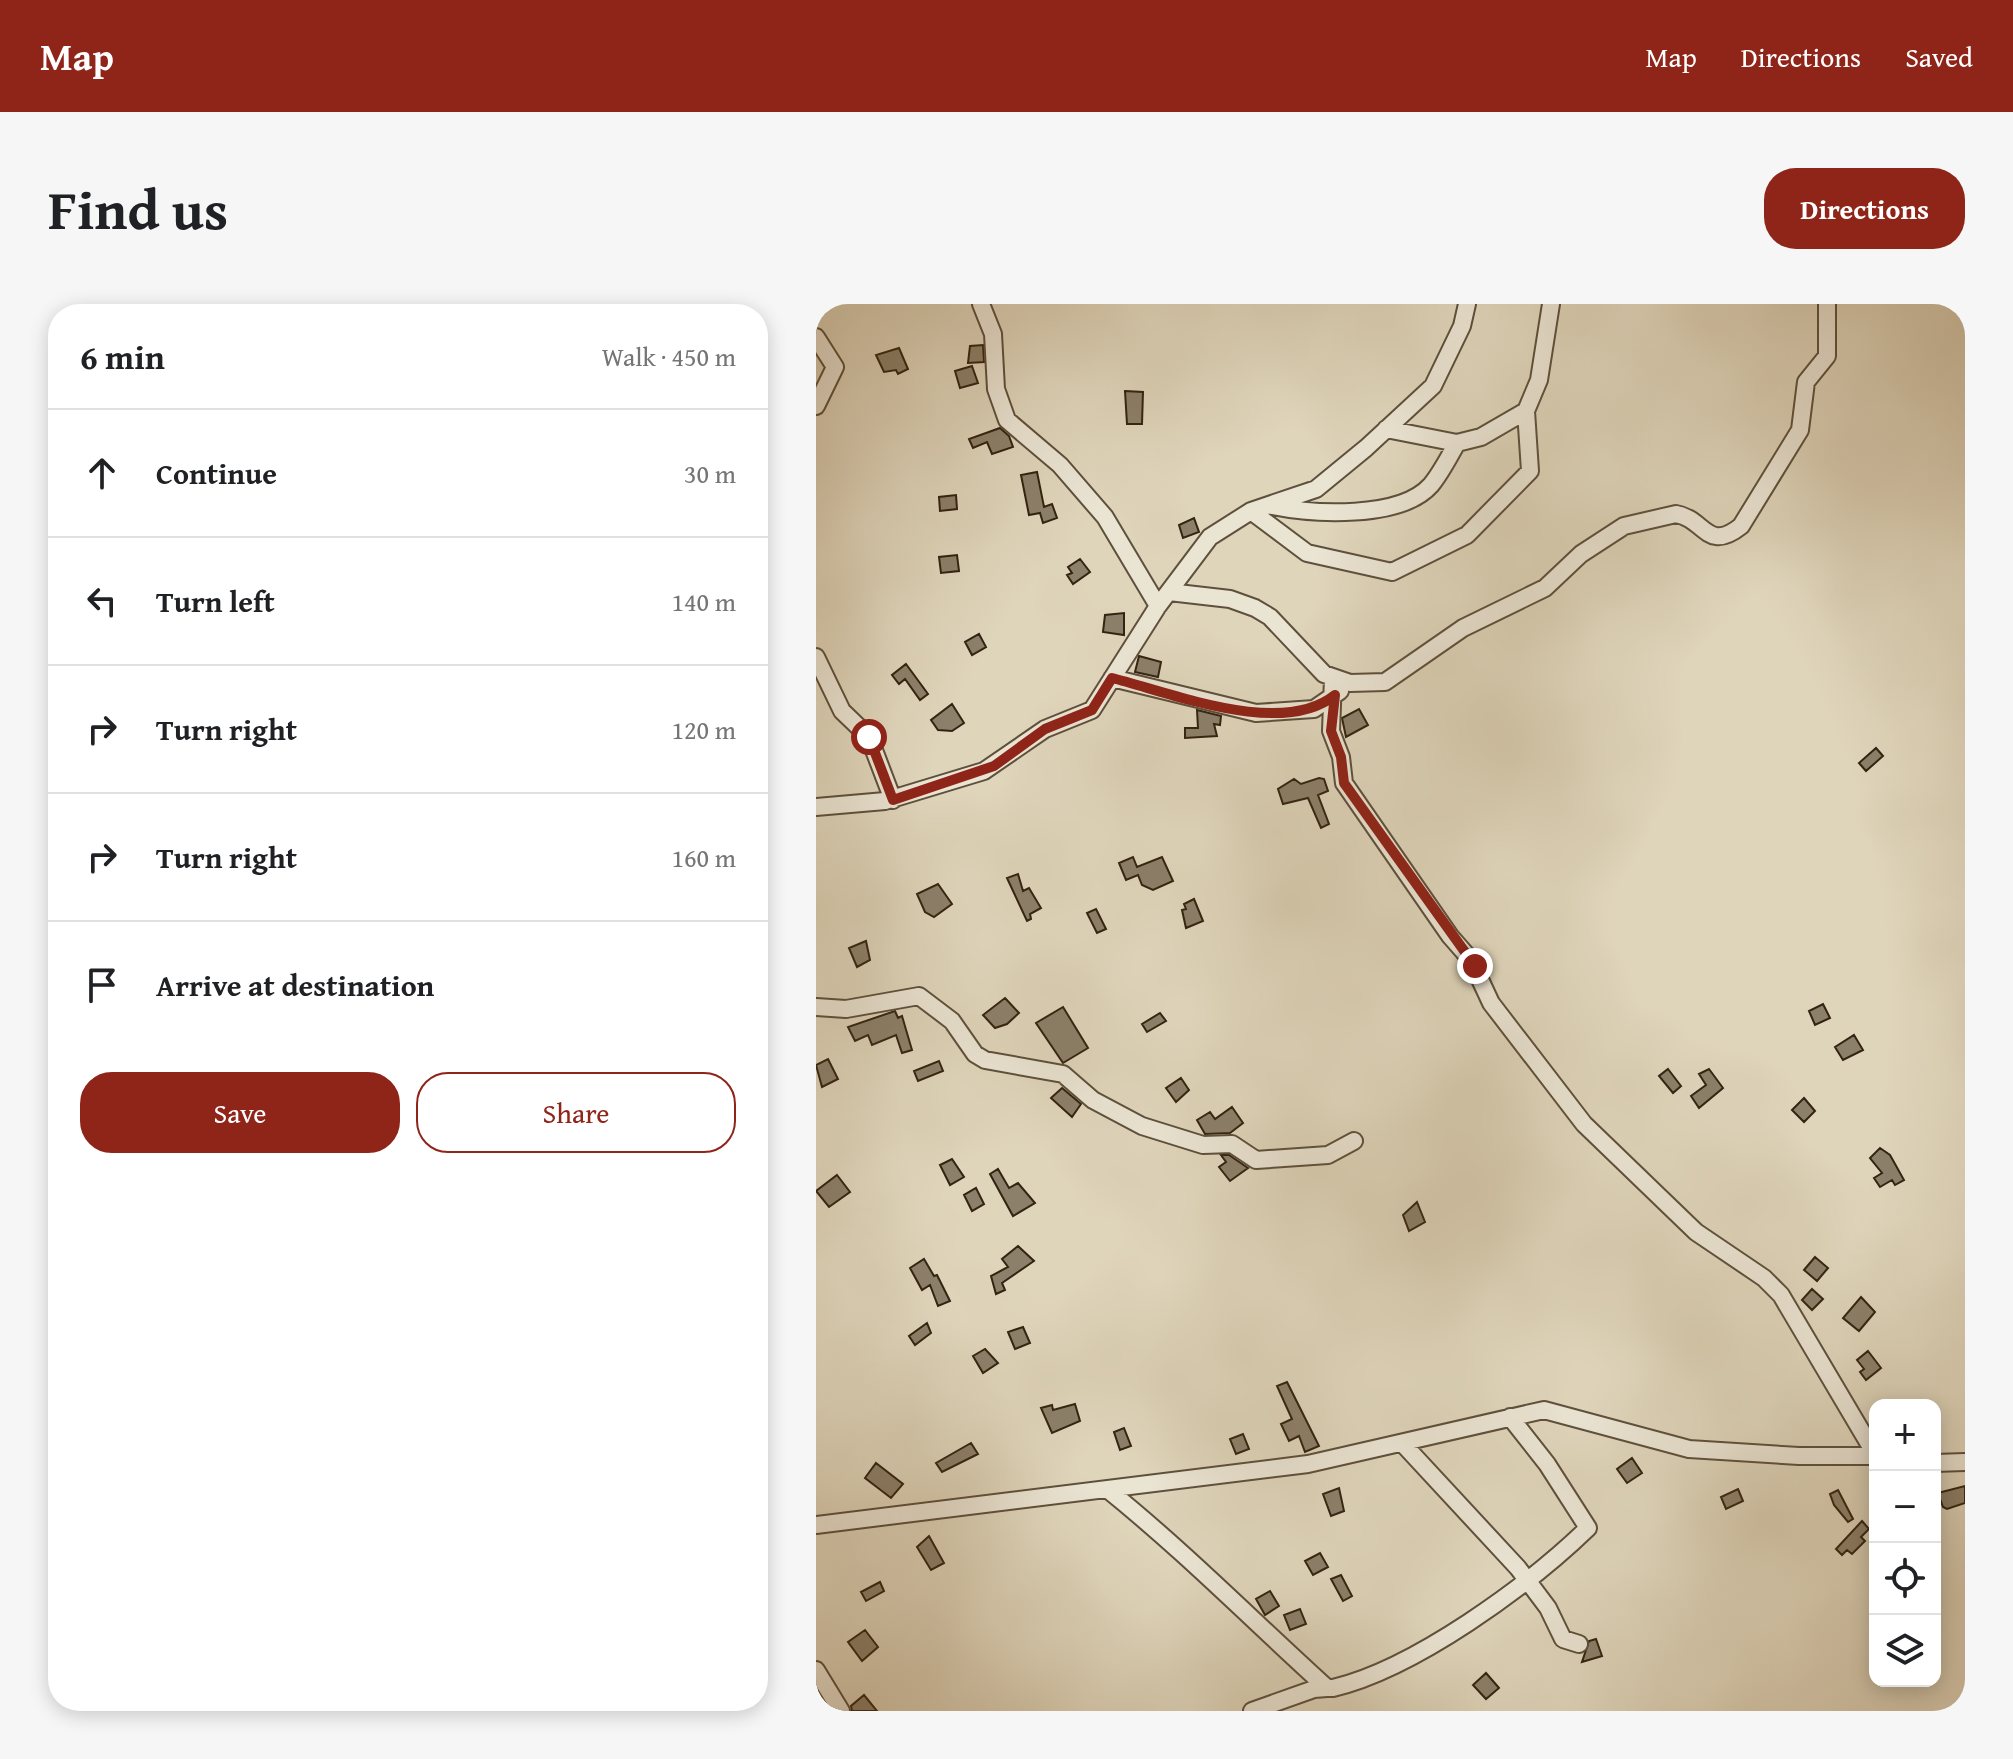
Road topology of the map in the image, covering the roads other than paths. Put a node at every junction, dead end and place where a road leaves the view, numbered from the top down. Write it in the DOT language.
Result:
graph roads {
  1 [pos="981,304"];
  2 [pos="1467,304"];
  3 [pos="1551,304"];
  4 [pos="1827,304"];
  5 [pos="816,337"];
  6 [pos="816,406"];
  7 [pos="1526,411"];
  8 [pos="1386,429"];
  9 [pos="1457,443"];
  10 [pos="1258,508"];
  11 [pos="1169,592"];
  12 [pos="1158,606"];
  13 [pos="816,657"];
  14 [pos="1112,678"];
  15 [pos="1334,687"];
  16 [pos="893,800"];
  17 [pos="816,807"];
  18 [pos="816,1007"];
  19 [pos="1354,1141"];
  20 [pos="1510,1417"];
  21 [pos="1404,1445"];
  22 [pos="1869,1445"];
  23 [pos="1869,1455"];
  24 [pos="1965,1462"];
  25 [pos="1941,1463"];
  26 [pos="1107,1489"];
  27 [pos="816,1525"];
  28 [pos="1527,1579"];
  29 [pos="1579,1644"];
  30 [pos="816,1670"];
  31 [pos="1327,1688"];
  32 [pos="841,1711"];
  33 [pos="1252,1711"];
  1 -- 12 [label="street"];
  2 -- 8 [label="street"];
  3 -- 7 [label="street"];
  4 -- 15 [label="street"];
  5 -- 6 [label="street"];
  7 -- 9 [label="street"];
  7 -- 10 [label="street"];
  8 -- 9 [label="street"];
  8 -- 10 [label="street"];
  9 -- 10 [label="street"];
  10 -- 11 [label="street"];
  11 -- 12 [label="street"];
  11 -- 15 [label="street"];
  12 -- 14 [label="street"];
  13 -- 16 [label="street"];
  14 -- 15 [label="street"];
  14 -- 16 [label="street"];
  15 -- 22 [label="street"];
  16 -- 17 [label="street"];
  18 -- 19 [label="street"];
  20 -- 21 [label="street"];
  20 -- 23 [label="street"];
  20 -- 28 [label="street"];
  21 -- 26 [label="street"];
  21 -- 28 [label="street"];
  24 -- 25 [label="street"];
  26 -- 27 [label="street"];
  26 -- 31 [label="street"];
  28 -- 29 [label="street"];
  28 -- 31 [label="street"];
  30 -- 32 [label="street"];
  31 -- 33 [label="street"];
}
